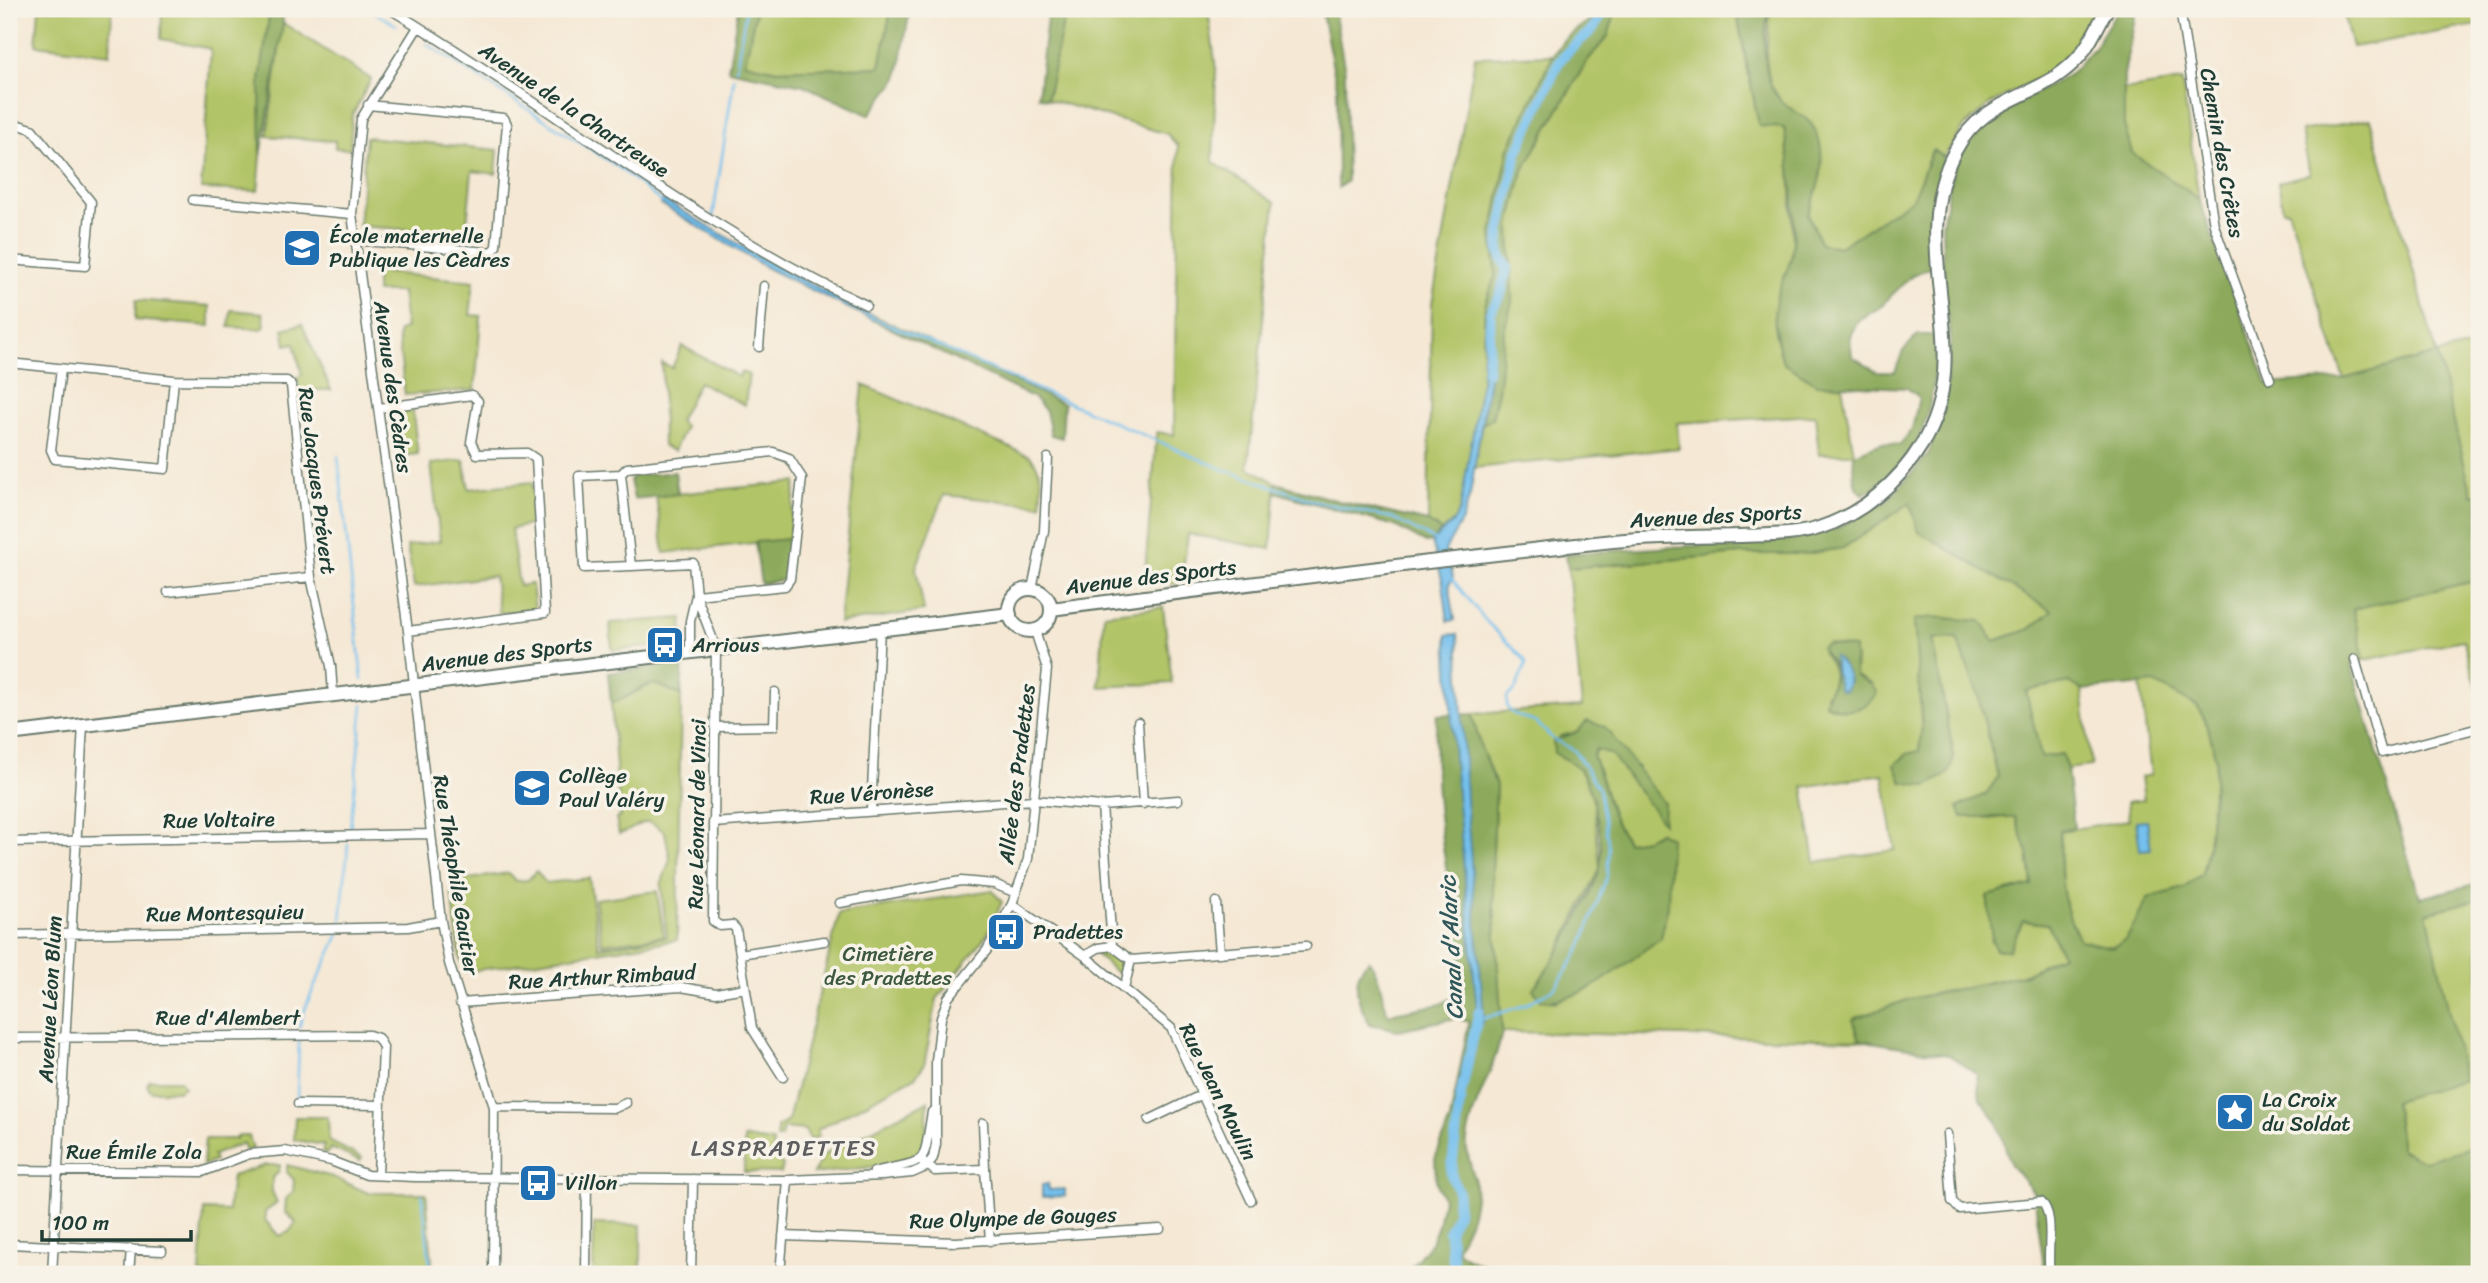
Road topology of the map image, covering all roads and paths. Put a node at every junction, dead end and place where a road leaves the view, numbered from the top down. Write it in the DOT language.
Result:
graph roads {
  1 [pos="2107,9"];
  2 [pos="2180,9"];
  3 [pos="394,10"];
  4 [pos="418,27"];
  5 [pos="368,105"];
  6 [pos="9,121"];
  7 [pos="193,200"];
  8 [pos="352,214"];
  9 [pos="354,240"];
  10 [pos="9,260"];
  11 [pos="764,286"];
  12 [pos="866,305"];
  13 [pos="758,347"];
  14 [pos="9,363"];
  15 [pos="61,369"];
  16 [pos="2270,379"];
  17 [pos="174,380"];
  18 [pos="379,408"];
  19 [pos="1048,458"];
  20 [pos="621,474"];
  21 [pos="631,566"];
  22 [pos="312,577"];
  23 [pos="1032,589"];
  24 [pos="169,592"];
  25 [pos="695,595"];
  26 [pos="1051,609"];
  27 [pos="1010,614"];
  28 [pos="880,629"];
  29 [pos="408,631"];
  30 [pos="1035,631"];
  31 [pos="716,648"];
  32 [pos="690,652"];
  33 [pos="2355,659"];
  34 [pos="414,684"];
  35 [pos="775,692"];
  36 [pos="333,695"];
  37 [pos="1138,722"];
  38 [pos="83,725"];
  39 [pos="715,727"];
  40 [pos="2479,728"];
  41 [pos="9,734"];
  42 [pos="1034,800"];
  43 [pos="1178,800"];
  44 [pos="1143,804"];
  45 [pos="1102,806"];
  46 [pos="871,810"];
  47 [pos="713,823"];
  48 [pos="430,834"];
  49 [pos="77,841"];
  50 [pos="9,842"];
  51 [pos="1016,893"];
  52 [pos="1216,902"];
  53 [pos="840,903"];
  54 [pos="1012,904"];
  55 [pos="441,922"];
  56 [pos="71,933"];
  57 [pos="9,935"];
  58 [pos="824,941"];
  59 [pos="1112,946"];
  60 [pos="1306,946"];
  61 [pos="1220,953"];
  62 [pos="740,954"];
  63 [pos="1085,956"];
  64 [pos="1131,960"];
  65 [pos="745,988"];
  66 [pos="1124,989"];
  67 [pos="460,1003"];
  68 [pos="65,1037"];
  69 [pos="9,1038"];
  70 [pos="783,1077"];
  71 [pos="1201,1095"];
  72 [pos="625,1103"];
  73 [pos="298,1104"];
  74 [pos="381,1105"];
  75 [pos="494,1107"];
  76 [pos="1149,1120"];
  77 [pos="983,1123"];
  78 [pos="1947,1134"];
  79 [pos="924,1164"];
  80 [pos="985,1169"];
  81 [pos="9,1170"];
  82 [pos="58,1170"];
  83 [pos="378,1175"];
  84 [pos="495,1176"];
  85 [pos="587,1177"];
  86 [pos="693,1179"];
  87 [pos="788,1180"];
  88 [pos="1251,1200"];
  89 [pos="1160,1229"];
  90 [pos="783,1236"];
  91 [pos="990,1241"];
  92 [pos="9,1244"];
  93 [pos="54,1246"];
  94 [pos="131,1249"];
  95 [pos="162,1251"];
  96 [pos="52,1274"];
  97 [pos="129,1274"];
  98 [pos="493,1274"];
  99 [pos="586,1274"];
  100 [pos="691,1274"];
  101 [pos="780,1274"];
  102 [pos="2050,1274"];
  1 -- 26 [label="main road, Avenue des Sports"];
  2 -- 16 [label="street, Chemin des Crêtes"];
  3 -- 4 [label="street, Avenue de la Chartreuse"];
  4 -- 5 [label="street, Avenue des Cèdres"];
  4 -- 12 [label="street, Avenue de la Chartreuse"];
  5 -- 8 [label="street, Avenue des Cèdres"];
  5 -- 9 [label="street"];
  6 -- 10 [label="street"];
  7 -- 8 [label="street"];
  8 -- 9 [label="street, Avenue des Cèdres"];
  9 -- 18 [label="street, Avenue des Cèdres"];
  11 -- 13 [label="street"];
  14 -- 15 [label="street, Rue Jacques Prévert"];
  15 -- 17 [label="street, Rue Jacques Prévert"];
  15 -- 17 [label="street"];
  17 -- 22 [label="street, Rue Jacques Prévert"];
  18 -- 29 [label="street, Avenue des Cèdres"];
  18 -- 29 [label="street"];
  19 -- 23 [label="street"];
  20 -- 21 [label="street"];
  20 -- 21 [label="street"];
  20 -- 25 [label="street"];
  21 -- 25 [label="street"];
  22 -- 24 [label="street"];
  22 -- 36 [label="street, Rue Jacques Prévert"];
  23 -- 26 [label="main road, Avenue des Sports"];
  23 -- 27 [label="main road"];
  25 -- 31 [label="street"];
  25 -- 32 [label="street"];
  26 -- 30 [label="main road, Avenue des Sports"];
  27 -- 28 [label="main road, Avenue des Sports"];
  27 -- 30 [label="main road"];
  28 -- 31 [label="main road, Avenue des Sports"];
  28 -- 46 [label="street"];
  29 -- 34 [label="street, Avenue des Cèdres"];
  30 -- 42 [label="street, Allée des Pradettes"];
  31 -- 32 [label="main road, Avenue des Sports"];
  31 -- 39 [label="street, Rue Léonard de Vinci"];
  32 -- 34 [label="main road, Avenue des Sports"];
  33 -- 40 [label="street"];
  34 -- 36 [label="main road, Avenue des Sports"];
  34 -- 48 [label="street, Rue Théophile Gautier"];
  35 -- 39 [label="street"];
  36 -- 38 [label="main road, Avenue des Sports"];
  37 -- 44 [label="street"];
  38 -- 41 [label="main road, Avenue des Sports"];
  38 -- 49 [label="street, Avenue Léon Blum"];
  39 -- 47 [label="street, Rue Léonard de Vinci"];
  42 -- 45 [label="street, Rue Véronèse"];
  42 -- 46 [label="street, Rue Véronèse"];
  42 -- 51 [label="street, Allée des Pradettes"];
  43 -- 44 [label="street, Rue Véronèse"];
  44 -- 45 [label="street, Rue Véronèse"];
  45 -- 59 [label="street"];
  46 -- 47 [label="street, Rue Véronèse"];
  47 -- 62 [label="street, Rue Léonard de Vinci"];
  48 -- 49 [label="street, Rue Voltaire"];
  48 -- 55 [label="street, Rue Théophile Gautier"];
  49 -- 50 [label="street, Rue Voltaire"];
  49 -- 56 [label="street, Avenue Léon Blum"];
  51 -- 53 [label="street"];
  51 -- 54 [label="street, Allée des Pradettes"];
  52 -- 61 [label="street"];
  54 -- 63 [label="street, Rue Jean Moulin"];
  54 -- 79 [label="street, Allée des Pradettes"];
  55 -- 56 [label="street, Rue Montesquieu"];
  55 -- 67 [label="street, Rue Théophile Gautier"];
  56 -- 57 [label="street, Rue Montesquieu"];
  56 -- 68 [label="street, Avenue Léon Blum"];
  58 -- 62 [label="street"];
  59 -- 63 [label="street"];
  59 -- 64 [label="street"];
  60 -- 61 [label="street"];
  61 -- 64 [label="street"];
  62 -- 65 [label="street, Rue Léonard de Vinci"];
  63 -- 66 [label="street, Rue Jean Moulin"];
  64 -- 66 [label="street"];
  65 -- 67 [label="street, Rue Arthur Rimbaud"];
  65 -- 70 [label="street, Rue Léonard de Vinci"];
  66 -- 71 [label="street, Rue Jean Moulin"];
  67 -- 75 [label="street, Rue Théophile Gautier"];
  68 -- 69 [label="street, Rue d'Alembert"];
  68 -- 74 [label="street, Rue d'Alembert"];
  68 -- 82 [label="street, Avenue Léon Blum"];
  71 -- 76 [label="street"];
  71 -- 88 [label="street, Rue Jean Moulin"];
  72 -- 75 [label="street"];
  73 -- 74 [label="street"];
  74 -- 83 [label="street, Rue d'Alembert"];
  75 -- 84 [label="street, Rue Théophile Gautier"];
  77 -- 80 [label="street"];
  78 -- 102 [label="street"];
  79 -- 80 [label="street"];
  79 -- 87 [label="street"];
  80 -- 91 [label="street"];
  81 -- 82 [label="street, Rue Émile Zola"];
  82 -- 83 [label="street, Rue Émile Zola"];
  82 -- 93 [label="street, Avenue Léon Blum"];
  83 -- 84 [label="street, Rue Émile Zola"];
  84 -- 85 [label="street, Rue Émile Zola"];
  84 -- 98 [label="street, Rue Théophile Gautier"];
  85 -- 86 [label="street, Rue Émile Zola"];
  85 -- 99 [label="street"];
  86 -- 87 [label="street, Rue Émile Zola"];
  86 -- 100 [label="street"];
  87 -- 90 [label="street"];
  89 -- 91 [label="street, Rue Olympe de Gouges"];
  90 -- 91 [label="street, Rue Olympe de Gouges"];
  90 -- 101 [label="street"];
  92 -- 93 [label="street"];
  93 -- 94 [label="street"];
  93 -- 96 [label="street, Avenue Léon Blum"];
  94 -- 95 [label="street"];
  94 -- 97 [label="street"];
}
